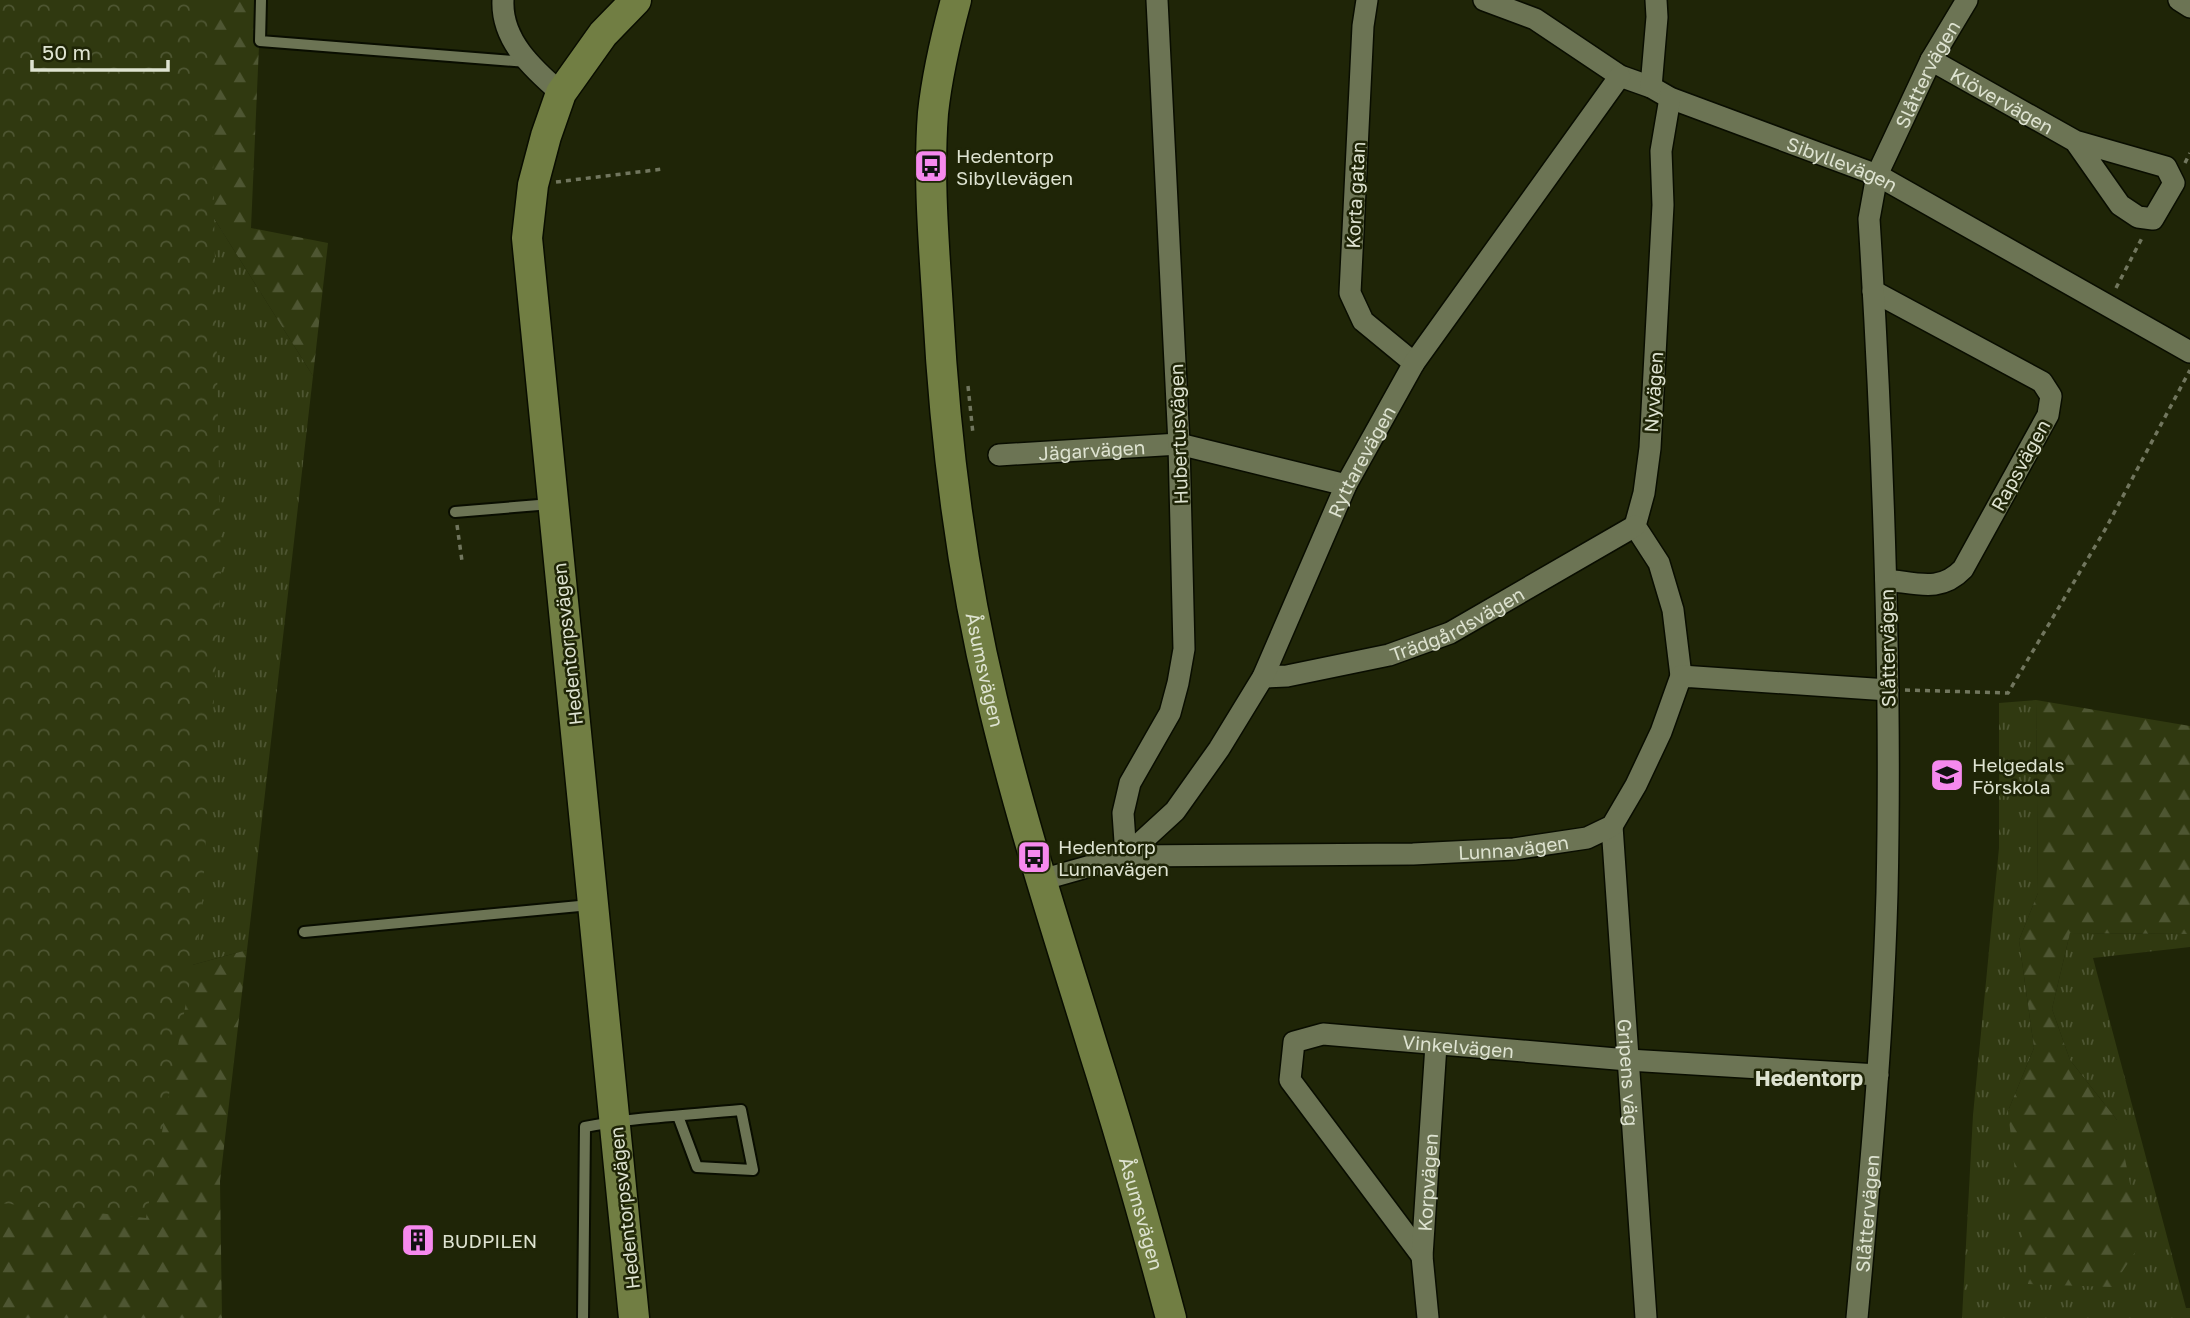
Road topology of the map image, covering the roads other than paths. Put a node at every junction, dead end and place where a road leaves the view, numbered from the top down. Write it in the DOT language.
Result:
graph roads {
  1 [pos="261,0"];
  2 [pos="503,0"];
  3 [pos="636,0"];
  4 [pos="956,0"];
  5 [pos="1157,0"];
  6 [pos="1367,0"];
  7 [pos="1484,0"];
  8 [pos="1657,0"];
  9 [pos="1967,0"];
  10 [pos="2179,0"];
  11 [pos="2190,7"];
  12 [pos="1931,60"];
  13 [pos="528,62"];
  14 [pos="1620,76"];
  15 [pos="1651,87"];
  16 [pos="561,93"];
  17 [pos="1670,98"];
  18 [pos="2075,141"];
  19 [pos="1877,175"];
  20 [pos="1873,291"];
  21 [pos="2190,352"];
  22 [pos="1415,363"];
  23 [pos="1179,444"];
  24 [pos="999,456"];
  25 [pos="1346,485"];
  26 [pos="554,503"];
  27 [pos="455,512"];
  28 [pos="1635,526"];
  29 [pos="1886,580"];
  30 [pos="1681,676"];
  31 [pos="1263,677"];
  32 [pos="1888,690"];
  33 [pos="1612,826"];
  34 [pos="1126,856"];
  35 [pos="1041,880"];
  36 [pos="593,905"];
  37 [pos="304,932"];
  38 [pos="1436,1045"];
  39 [pos="1628,1060"];
  40 [pos="1878,1075"];
  41 [pos="678,1116"];
  42 [pos="615,1121"];
  43 [pos="1422,1256"];
  44 [pos="583,1318"];
  45 [pos="635,1318"];
  46 [pos="1171,1318"];
  47 [pos="1427,1318"];
  48 [pos="1646,1318"];
  49 [pos="1857,1318"];
  1 -- 13 [label="lane"];
  2 -- 13 [label="street"];
  3 -- 16 [label="street, Hedentorpsvägen"];
  4 -- 35 [label="street, Åsumsvägen"];
  5 -- 23 [label="street, Hubertusvägen"];
  6 -- 22 [label="street, Korta gatan"];
  7 -- 14 [label="street, Sibyllevägen"];
  8 -- 15 [label="street"];
  9 -- 12 [label="street, Slåttervägen"];
  10 -- 11 [label="street"];
  12 -- 18 [label="street, Klövervägen"];
  12 -- 19 [label="street, Slåttervägen"];
  13 -- 16 [label="street"];
  14 -- 15 [label="street, Sibyllevägen"];
  14 -- 22 [label="street, Ryttarevägen"];
  15 -- 17 [label="street, Sibyllevägen"];
  16 -- 26 [label="street, Hedentorpsvägen"];
  17 -- 19 [label="street, Sibyllevägen"];
  17 -- 28 [label="street, Nyvägen"];
  18 -- 18 [label="street, Klövervägen"];
  19 -- 20 [label="street, Slåttervägen"];
  19 -- 21 [label="street, Sibyllevägen"];
  20 -- 29 [label="street, Slåttervägen"];
  20 -- 29 [label="street, Rapsvägen"];
  22 -- 25 [label="street, Ryttarevägen"];
  23 -- 24 [label="street, Jägarvägen"];
  23 -- 25 [label="street, Jägarvägen"];
  23 -- 34 [label="street, Hubertusvägen"];
  25 -- 31 [label="street, Ryttarevägen"];
  26 -- 27 [label="lane"];
  26 -- 36 [label="street, Hedentorpsvägen"];
  28 -- 30 [label="street"];
  28 -- 31 [label="street, Trädgårdsvägen"];
  29 -- 32 [label="street, Slåttervägen"];
  30 -- 32 [label="street"];
  30 -- 33 [label="street"];
  31 -- 34 [label="street, Ryttarevägen"];
  32 -- 40 [label="street, Slåttervägen"];
  33 -- 34 [label="street, Lunnavägen"];
  33 -- 39 [label="street, Gripens väg"];
  34 -- 35 [label="street, Lunnavägen"];
  35 -- 46 [label="street, Åsumsvägen"];
  36 -- 37 [label="lane"];
  36 -- 42 [label="street, Hedentorpsvägen"];
  38 -- 39 [label="street, Vinkelvägen"];
  38 -- 43 [label="street, Korpvägen"];
  38 -- 43 [label="street, Vinkelvägen"];
  39 -- 40 [label="street, Vinkelvägen"];
  39 -- 48 [label="street, Gripens väg"];
  40 -- 49 [label="street, Slåttervägen"];
  41 -- 41 [label="lane"];
  41 -- 42 [label="lane"];
  42 -- 44 [label="lane"];
  42 -- 45 [label="street, Hedentorpsvägen"];
  43 -- 47 [label="street, Korpvägen"];
}
